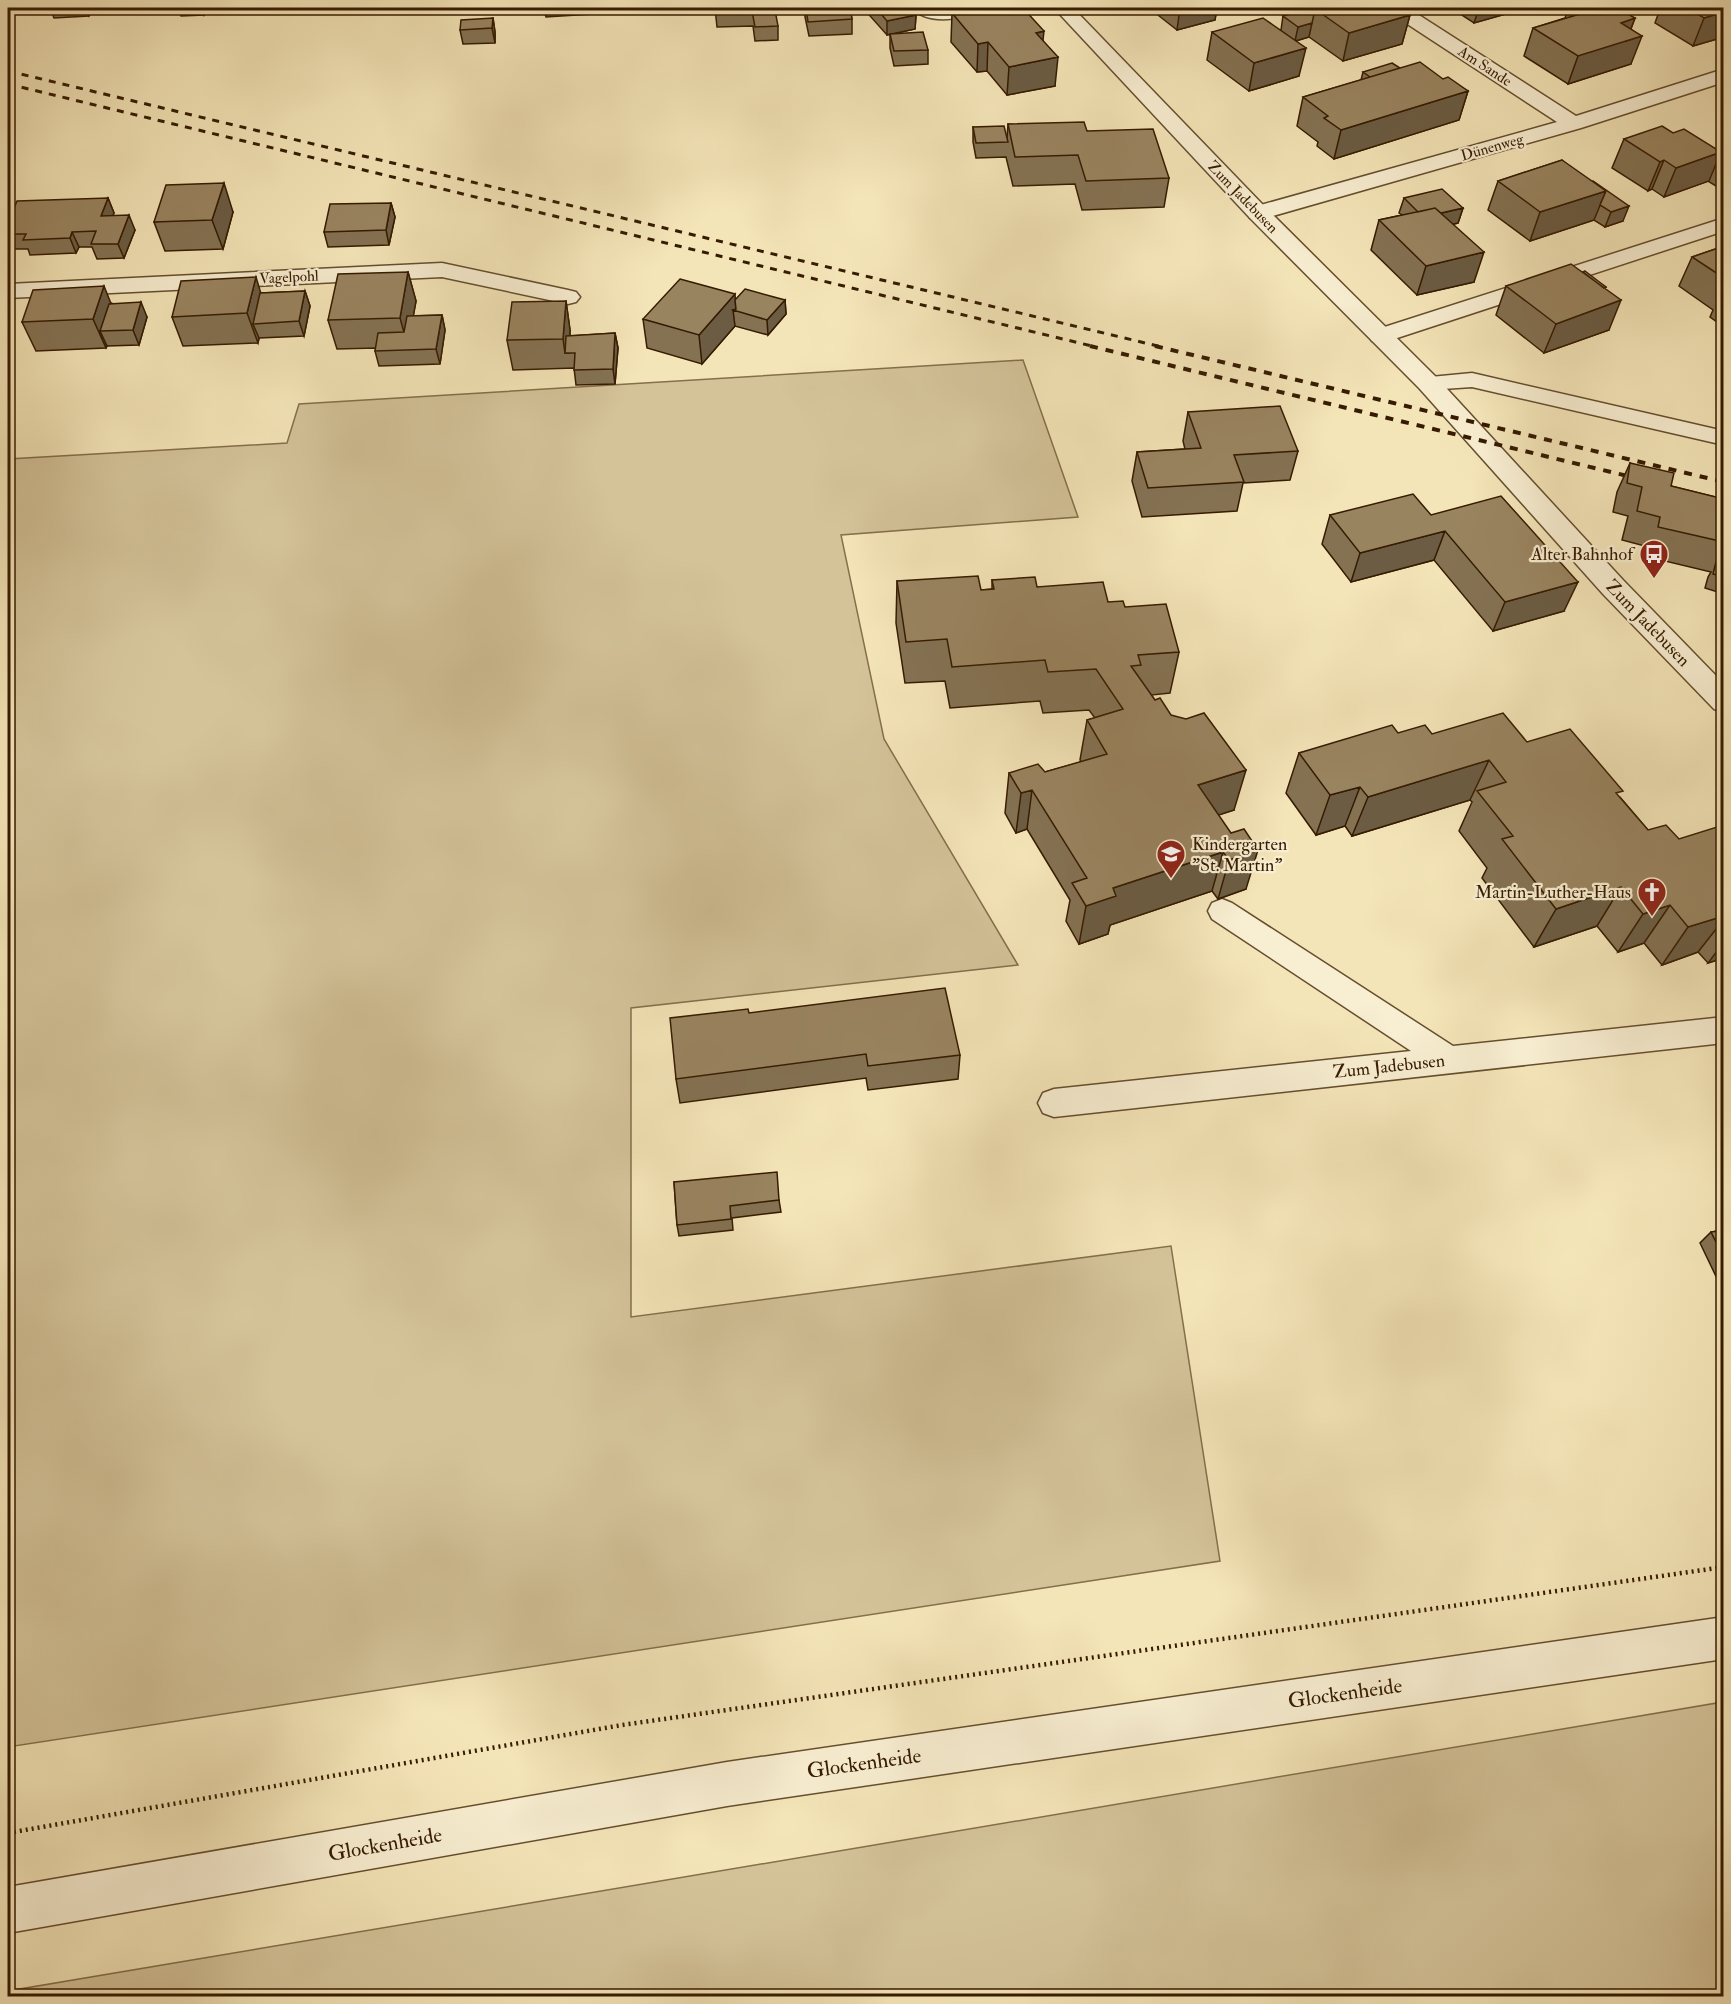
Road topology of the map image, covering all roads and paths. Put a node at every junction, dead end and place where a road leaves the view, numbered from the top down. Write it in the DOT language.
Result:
graph roads {
  1 [pos="922,8"];
  2 [pos="979,8"];
  3 [pos="1063,8"];
  4 [pos="1396,8"];
  5 [pos="1724,75"];
  6 [pos="1574,124"];
  7 [pos="1258,213"];
  8 [pos="1724,224"];
  9 [pos="8,291"];
  10 [pos="568,297"];
  11 [pos="1380,336"];
  12 [pos="1428,383"];
  13 [pos="1724,438"];
  14 [pos="1724,702"];
  15 [pos="1222,911"];
  16 [pos="1724,1030"];
  17 [pos="1449,1059"];
  18 [pos="1054,1103"];
  19 [pos="1724,1567"];
  20 [pos="1724,1638"];
  21 [pos="8,1833"];
  22 [pos="8,1910"];
  1 -- 2 [label="lane"];
  3 -- 7 [label="street, Zum Jadebusen"];
  4 -- 6 [label="street, Am Sande"];
  5 -- 6 [label="street, Dünenweg"];
  6 -- 7 [label="street, Dünenweg"];
  7 -- 11 [label="street, Zum Jadebusen"];
  8 -- 11 [label="lane"];
  9 -- 10 [label="street, Vagelpohl"];
  11 -- 12 [label="street, Zum Jadebusen"];
  12 -- 13 [label="lane"];
  12 -- 14 [label="street, Zum Jadebusen"];
  15 -- 17 [label="lane"];
  16 -- 17 [label="lane, Zum Jadebusen"];
  17 -- 18 [label="lane, Zum Jadebusen"];
  19 -- 21 [label="path"];
  20 -- 22 [label="street, Glockenheide"];
}
